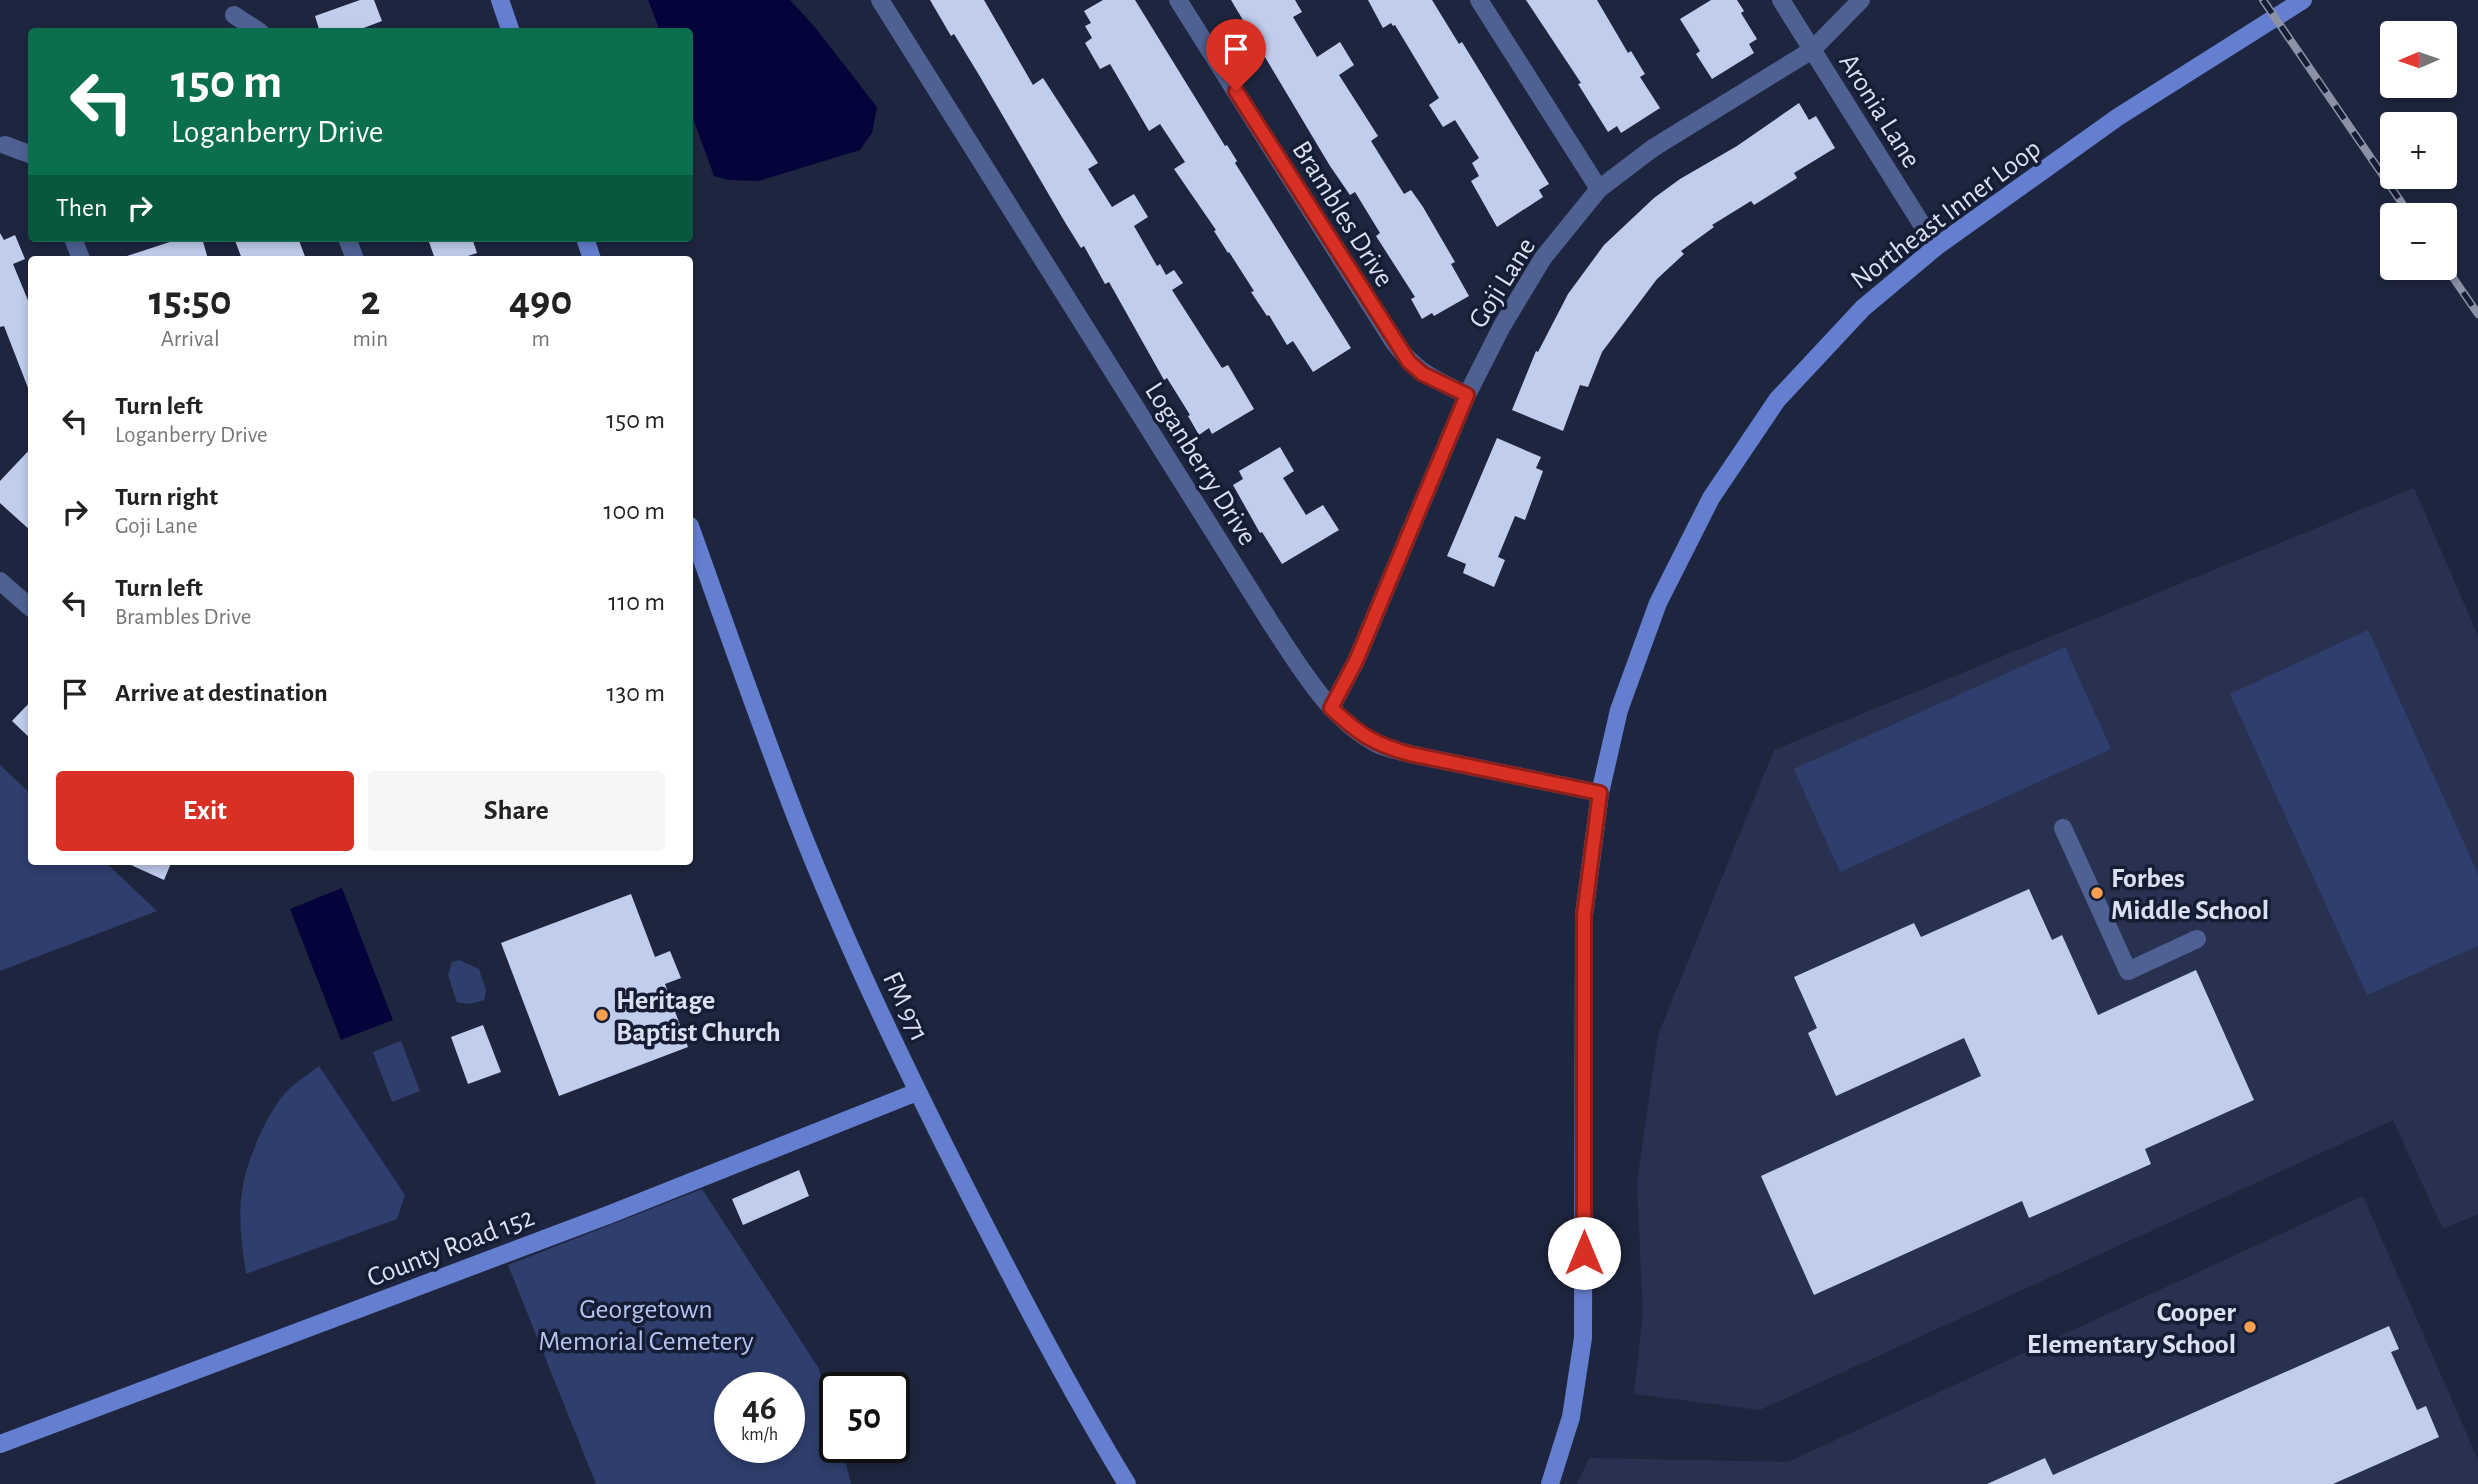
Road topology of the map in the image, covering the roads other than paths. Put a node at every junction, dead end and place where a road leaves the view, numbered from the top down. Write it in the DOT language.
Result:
graph roads {
  1 [pos="500,0"];
  2 [pos="880,0"];
  3 [pos="1178,0"];
  4 [pos="1479,0"];
  5 [pos="1781,0"];
  6 [pos="1861,0"];
  7 [pos="2303,0"];
  8 [pos="234,15"];
  9 [pos="254,28"];
  10 [pos="510,28"];
  11 [pos="1812,50"];
  12 [pos="5,145"];
  13 [pos="28,154"];
  14 [pos="1599,189"];
  15 [pos="1936,247"];
  16 [pos="1467,395"];
  17 [pos="693,534"];
  18 [pos="0,581"];
  19 [pos="28,606"];
  20 [pos="1331,708"];
  21 [pos="1600,793"];
  22 [pos="2063,828"];
  23 [pos="2197,939"];
  24 [pos="917,1092"];
  25 [pos="0,1444"];
  26 [pos="1127,1484"];
  27 [pos="1550,1484"];
  1 -- 10 [label="main road"];
  2 -- 20 [label="street, Loganberry Drive"];
  3 -- 16 [label="street, Brambles Drive"];
  4 -- 14 [label="street"];
  5 -- 11 [label="street, Aronia Lane"];
  6 -- 11 [label="street, Goji Lane"];
  7 -- 15 [label="main road, Northeast Inner Loop"];
  8 -- 9 [label="street"];
  11 -- 14 [label="street, Goji Lane"];
  11 -- 15 [label="street, Aronia Lane"];
  12 -- 13 [label="street"];
  14 -- 16 [label="street, Goji Lane"];
  15 -- 21 [label="main road, Northeast Inner Loop"];
  16 -- 20 [label="street, Goji Lane"];
  17 -- 24 [label="main road, FM 971 / FM 971"];
  18 -- 19 [label="street"];
  20 -- 21 [label="street, Loganberry Drive"];
  21 -- 27 [label="main road, Northeast Inner Loop"];
  22 -- 23 [label="street"];
  24 -- 25 [label="main road, County Road 152"];
  24 -- 26 [label="main road, FM 971 / FM 971"];
}
